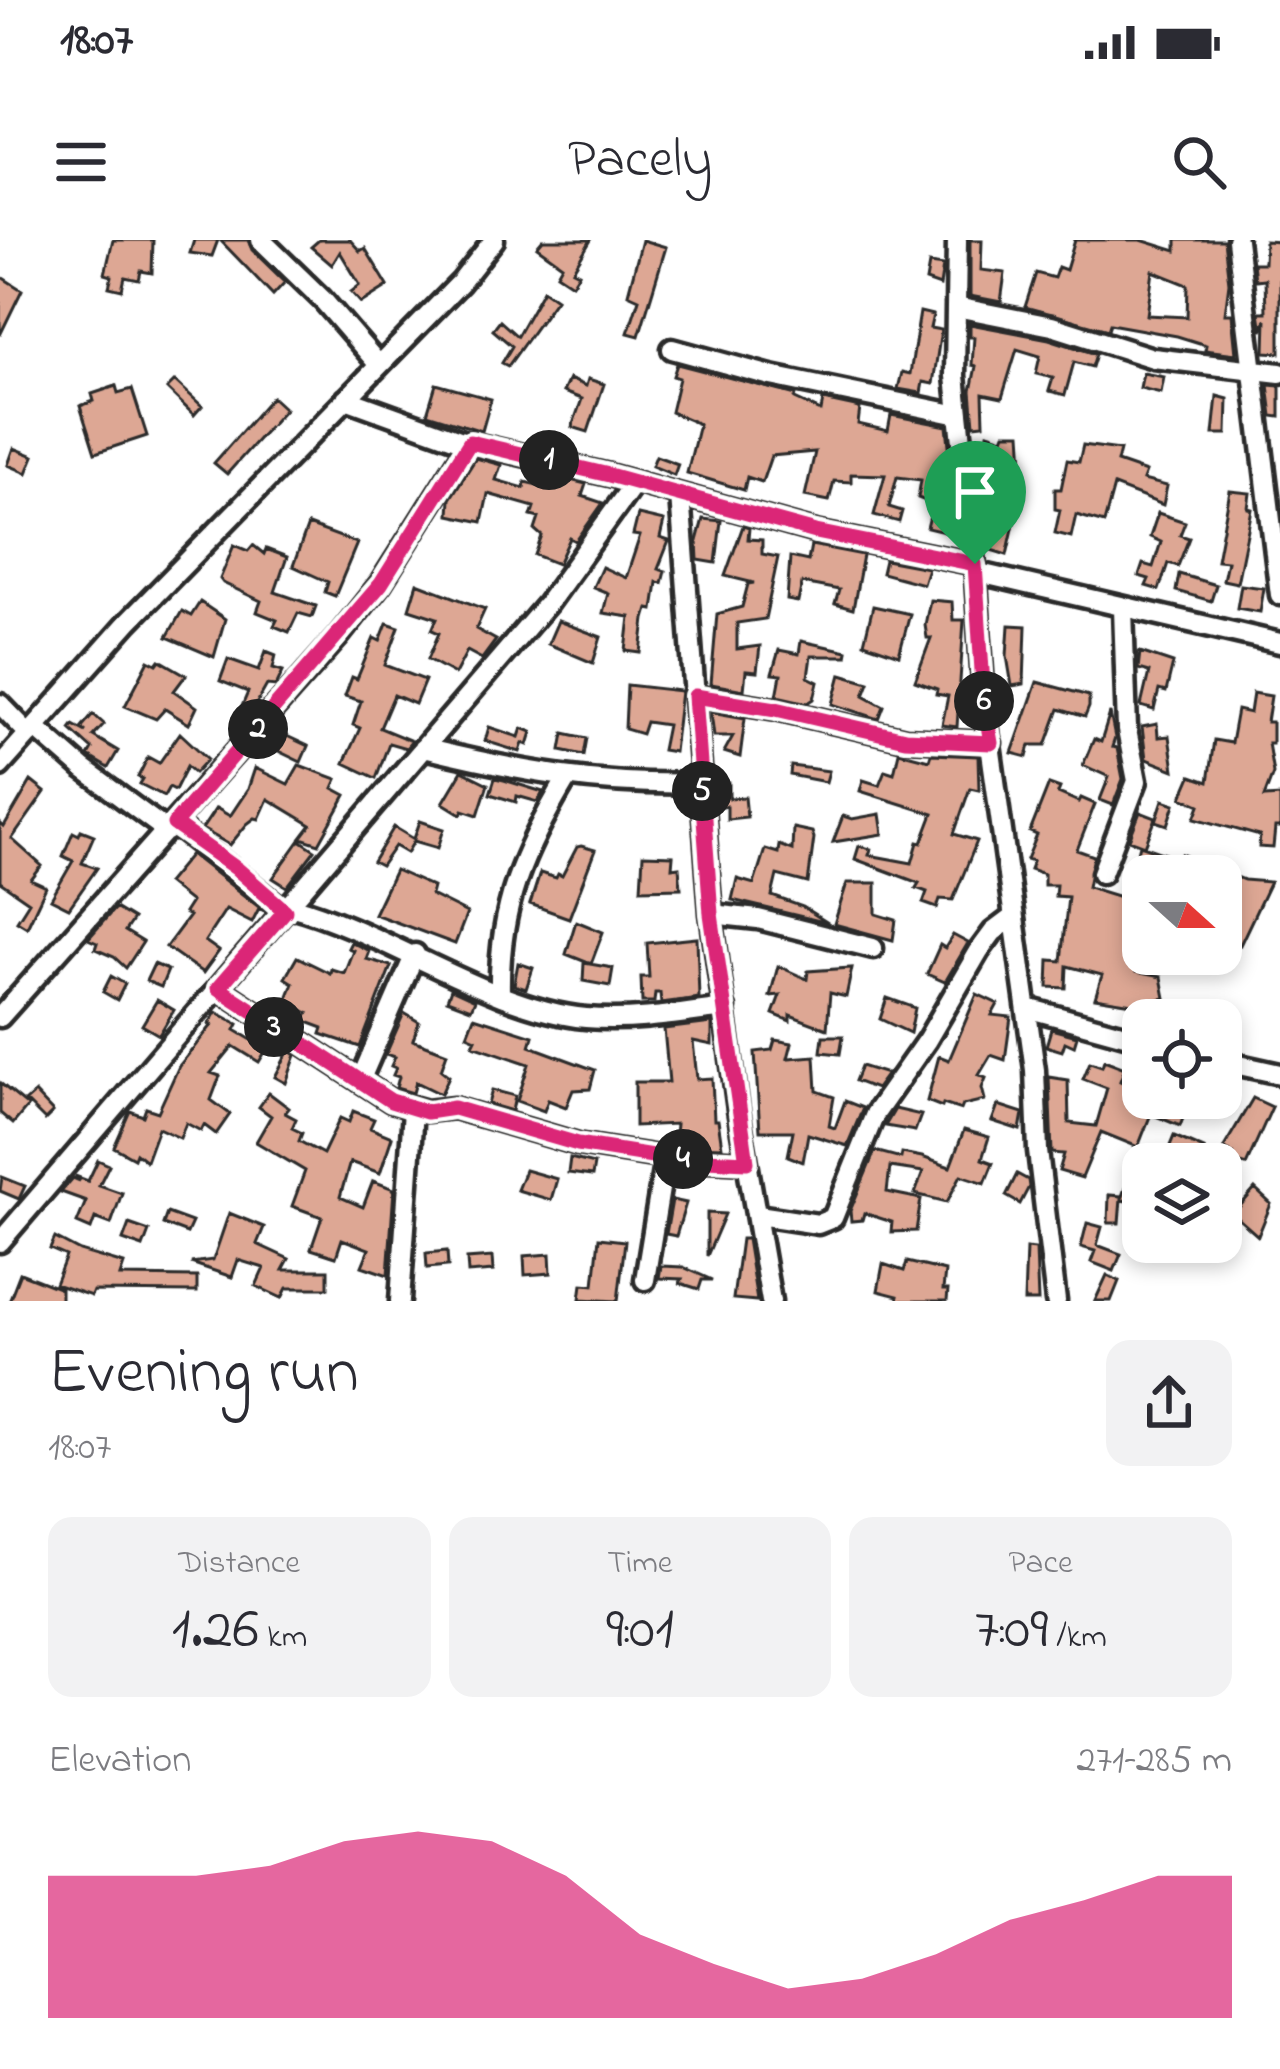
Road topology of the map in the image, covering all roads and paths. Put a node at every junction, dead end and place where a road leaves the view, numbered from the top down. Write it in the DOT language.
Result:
graph roads {
  1 [pos="261,240"];
  2 [pos="494,240"];
  3 [pos="957,240"];
  4 [pos="1237,240"];
  5 [pos="956,307"];
  6 [pos="672,349"];
  7 [pos="379,365"];
  8 [pos="1252,369"];
  9 [pos="1280,373"];
  10 [pos="346,399"];
  11 [pos="959,415"];
  12 [pos="470,442"];
  13 [pos="635,482"];
  14 [pos="680,495"];
  15 [pos="975,568"];
  16 [pos="1280,595"];
  17 [pos="1123,608"];
  18 [pos="1280,643"];
  19 [pos="695,696"];
  20 [pos="0,704"];
  21 [pos="32,730"];
  22 [pos="991,743"];
  23 [pos="423,748"];
  24 [pos="0,766"];
  25 [pos="567,778"];
  26 [pos="701,783"];
  27 [pos="170,828"];
  28 [pos="1102,873"];
  29 [pos="288,908"];
  30 [pos="711,914"];
  31 [pos="1012,917"];
  32 [pos="872,947"];
  33 [pos="415,954"];
  34 [pos="218,988"];
  35 [pos="500,993"];
  36 [pos="725,1008"];
  37 [pos="1027,1008"];
  38 [pos="0,1017"];
  39 [pos="1122,1034"];
  40 [pos="1242,1065"];
  41 [pos="1280,1074"];
  42 [pos="360,1081"];
  43 [pos="412,1110"];
  44 [pos="665,1158"];
  45 [pos="747,1162"];
  46 [pos="758,1215"];
  47 [pos="0,1242"];
  48 [pos="645,1280"];
  49 [pos="400,1301"];
  50 [pos="771,1301"];
  51 [pos="1056,1301"];
  1 -- 7 [label="street"];
  2 -- 7 [label="street"];
  3 -- 5 [label="street"];
  4 -- 8 [label="street"];
  5 -- 8 [label="street"];
  5 -- 11 [label="street"];
  6 -- 11 [label="street"];
  7 -- 10 [label="street"];
  8 -- 9 [label="street"];
  8 -- 16 [label="street"];
  10 -- 12 [label="street"];
  10 -- 21 [label="street"];
  11 -- 15 [label="street"];
  12 -- 13 [label="street"];
  12 -- 27 [label="street"];
  13 -- 14 [label="street"];
  13 -- 23 [label="street"];
  14 -- 15 [label="street"];
  14 -- 19 [label="street"];
  15 -- 17 [label="street"];
  15 -- 22 [label="street"];
  17 -- 18 [label="street"];
  17 -- 28 [label="street"];
  19 -- 22 [label="street"];
  19 -- 26 [label="street"];
  20 -- 21 [label="street"];
  21 -- 24 [label="street"];
  21 -- 27 [label="street"];
  22 -- 31 [label="street"];
  23 -- 25 [label="street"];
  23 -- 29 [label="street"];
  25 -- 26 [label="street"];
  25 -- 35 [label="street"];
  26 -- 30 [label="street"];
  27 -- 29 [label="street"];
  27 -- 38 [label="street"];
  29 -- 33 [label="street"];
  29 -- 34 [label="street"];
  30 -- 32 [label="street"];
  30 -- 36 [label="street"];
  31 -- 37 [label="street"];
  31 -- 46 [label="street"];
  33 -- 35 [label="street"];
  33 -- 42 [label="street"];
  34 -- 42 [label="street"];
  34 -- 47 [label="street"];
  35 -- 36 [label="street"];
  36 -- 45 [label="street"];
  37 -- 39 [label="street"];
  37 -- 51 [label="street"];
  40 -- 41 [label="street"];
  42 -- 43 [label="street"];
  43 -- 44 [label="street"];
  43 -- 49 [label="street"];
  44 -- 45 [label="street"];
  44 -- 48 [label="street"];
  45 -- 46 [label="street"];
  46 -- 50 [label="street"];
}
